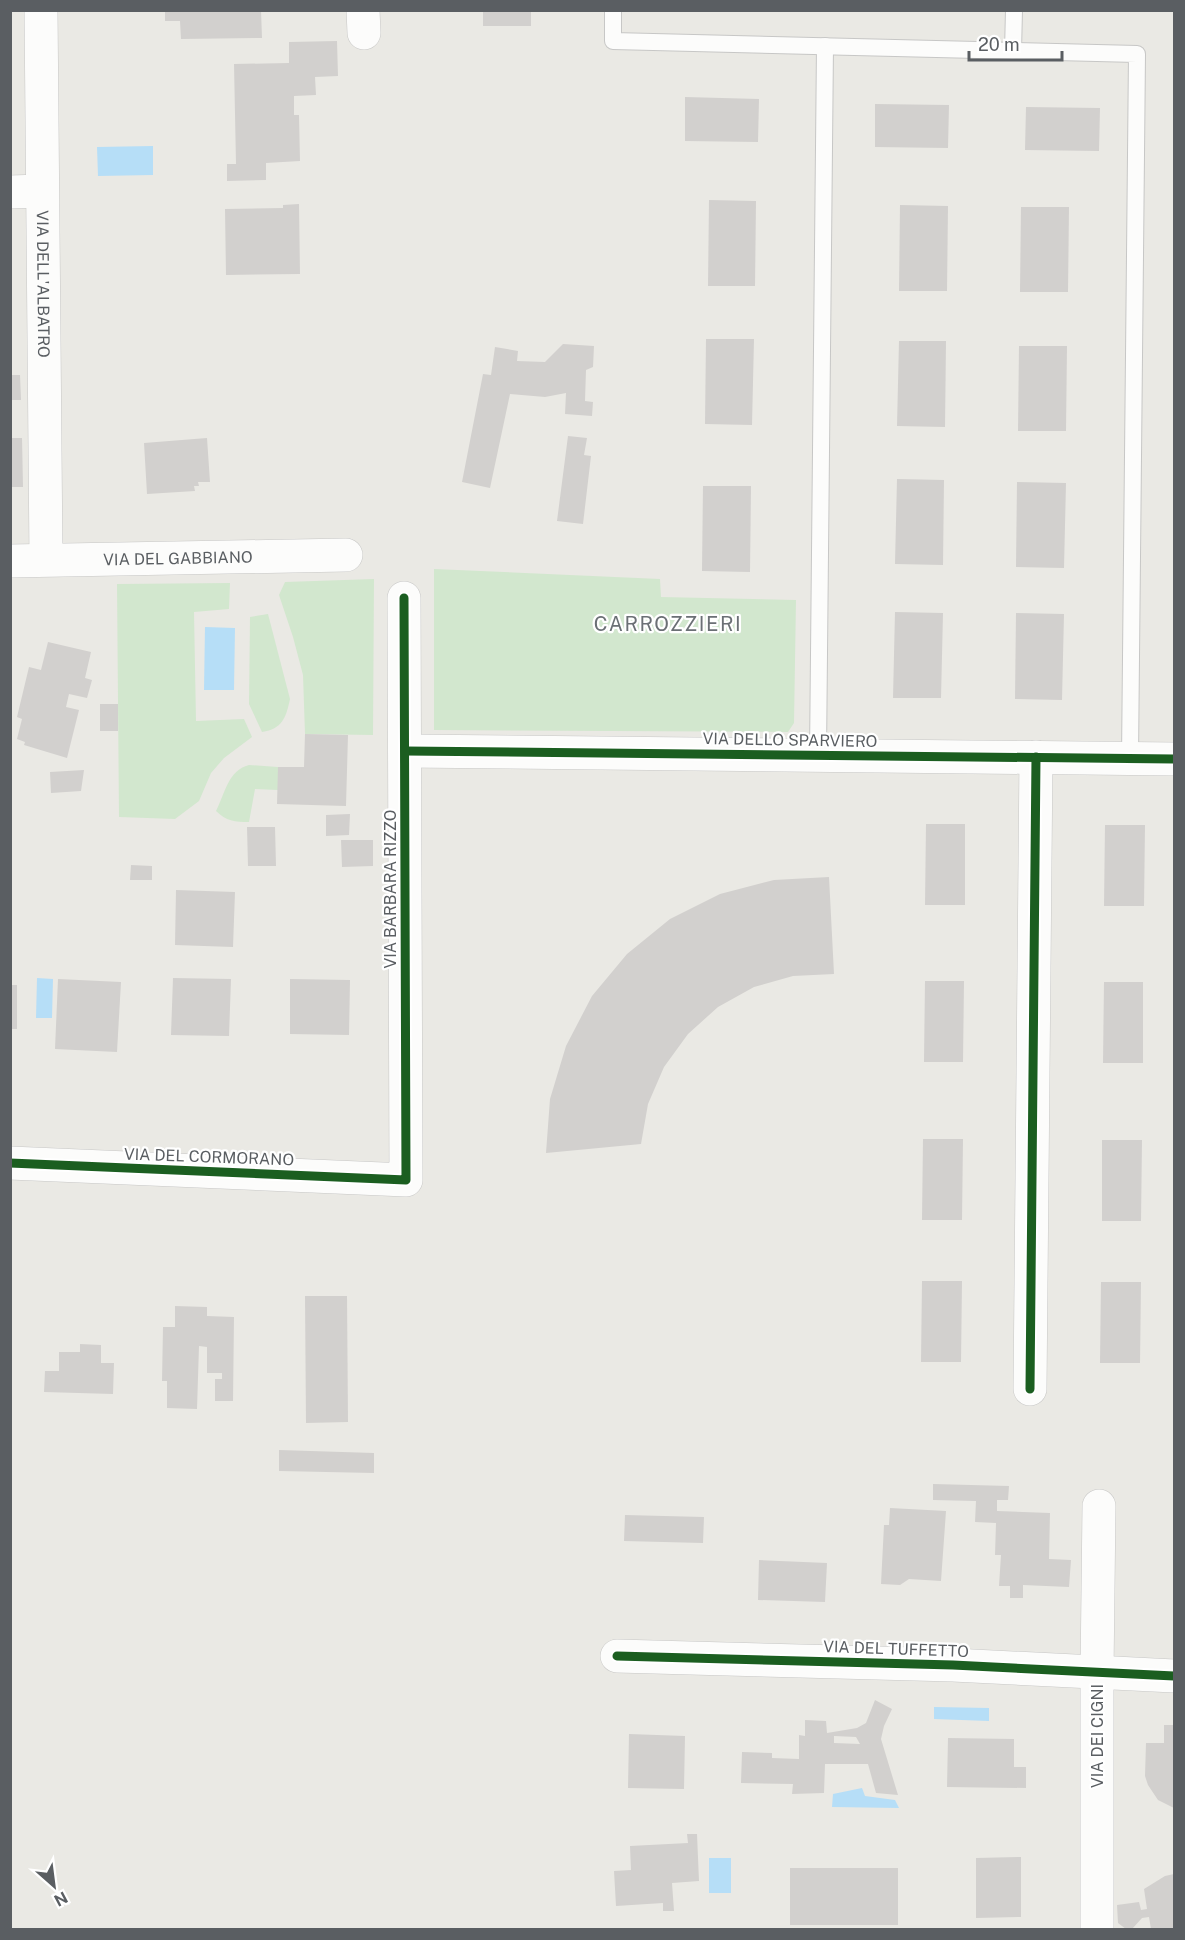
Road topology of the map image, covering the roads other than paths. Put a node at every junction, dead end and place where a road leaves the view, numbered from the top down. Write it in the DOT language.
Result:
graph roads {
  1 [pos="41,10"];
  2 [pos="614,10"];
  3 [pos="1014,10"];
  4 [pos="825,46"];
  5 [pos="1013,51"];
  6 [pos="42,191"];
  7 [pos="10,192"];
  8 [pos="346,555"];
  9 [pos="46,559"];
  10 [pos="10,561"];
  11 [pos="404,598"];
  12 [pos="405,751"];
  13 [pos="818,755"];
  14 [pos="1036,757"];
  15 [pos="1130,758"];
  16 [pos="1174,759"];
  17 [pos="10,1163"];
  18 [pos="406,1180"];
  19 [pos="1030,1389"];
  20 [pos="1099,1506"];
  21 [pos="617,1656"];
  22 [pos="1097,1672"];
  23 [pos="1174,1676"];
  24 [pos="1097,1929"];
  1 -- 6 [label="street, VIA DELL'ALBATRO"];
  2 -- 4 [label="lane"];
  3 -- 5 [label="lane"];
  4 -- 5 [label="lane"];
  4 -- 13 [label="lane"];
  5 -- 15 [label="lane"];
  6 -- 7 [label="street"];
  6 -- 9 [label="street, VIA DELL'ALBATRO"];
  8 -- 9 [label="street, VIA DEL GABBIANO"];
  9 -- 10 [label="street, VIA DEL GABBIANO"];
  11 -- 12 [label="street, VIA BARBARA RIZZO"];
  12 -- 13 [label="street, VIA DELLO SPARVIERO"];
  12 -- 18 [label="street, VIA BARBARA RIZZO"];
  13 -- 14 [label="street, VIA DELLO SPARVIERO"];
  14 -- 15 [label="street, VIA DELLO SPARVIERO"];
  14 -- 19 [label="street"];
  15 -- 16 [label="street, VIA DELLO SPARVIERO"];
  17 -- 18 [label="street, VIA DEL CORMORANO"];
  20 -- 22 [label="street, VIA DEI CIGNI"];
  21 -- 22 [label="street, VIA DEL TUFFETTO"];
  22 -- 23 [label="street, VIA DEL TUFFETTO"];
  22 -- 24 [label="street, VIA DEI CIGNI"];
}
